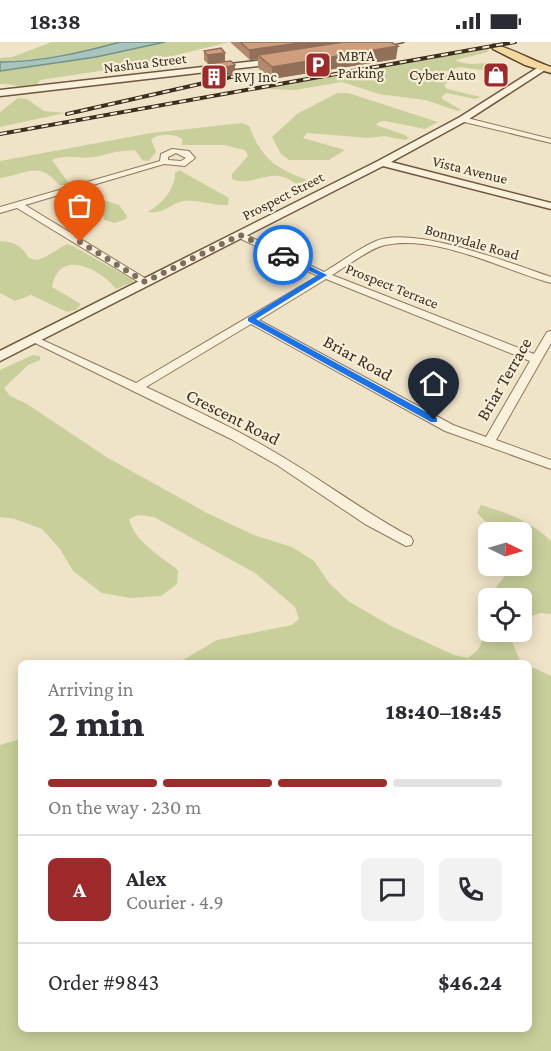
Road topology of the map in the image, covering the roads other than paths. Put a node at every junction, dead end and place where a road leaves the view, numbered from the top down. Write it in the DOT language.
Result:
graph roads {
  1 [pos="399,42"];
  2 [pos="491,44"];
  3 [pos="363,48"];
  4 [pos="506,53"];
  5 [pos="286,60"];
  6 [pos="547,69"];
  7 [pos="523,79"];
  8 [pos="0,93"];
  9 [pos="463,118"];
  10 [pos="551,141"];
  11 [pos="164,162"];
  12 [pos="382,163"];
  13 [pos="19,205"];
  14 [pos="551,206"];
  15 [pos="0,210"];
  16 [pos="240,235"];
  17 [pos="323,275"];
  18 [pos="551,280"];
  19 [pos="145,282"];
  20 [pos="250,319"];
  21 [pos="551,334"];
  22 [pos="34,340"];
  23 [pos="0,357"];
  24 [pos="536,358"];
  25 [pos="136,388"];
  26 [pos="489,442"];
  27 [pos="551,465"];
  28 [pos="406,541"];
  1 -- 3 [label="main road"];
  2 -- 4 [label="main road"];
  4 -- 6 [label="main road"];
  4 -- 7 [label="main road"];
  5 -- 8 [label="main road, Nashua Street"];
  6 -- 7 [label="main road, Prospect Street"];
  7 -- 9 [label="main road, Prospect Street"];
  9 -- 10 [label="street"];
  9 -- 12 [label="main road, Prospect Street"];
  11 -- 13 [label="street"];
  12 -- 14 [label="main road, Vista Avenue"];
  12 -- 16 [label="main road, Prospect Street"];
  13 -- 15 [label="street"];
  13 -- 19 [label="street"];
  16 -- 17 [label="street, Prospect Terrace"];
  16 -- 19 [label="main road, Prospect Street"];
  17 -- 18 [label="street, Bonnydale Road"];
  17 -- 20 [label="street, Bonnydale Road"];
  17 -- 24 [label="street, Prospect Terrace"];
  19 -- 22 [label="main road, Prospect Street"];
  20 -- 25 [label="street, Bonnydale Road"];
  20 -- 26 [label="street, Briar Road"];
  21 -- 24 [label="street, Briar Terrace"];
  22 -- 23 [label="main road, Prospect Street"];
  22 -- 25 [label="street, Crescent Road"];
  24 -- 26 [label="street, Briar Terrace"];
  25 -- 28 [label="street, Crescent Road"];
  26 -- 27 [label="street, Briar Road"];
}
